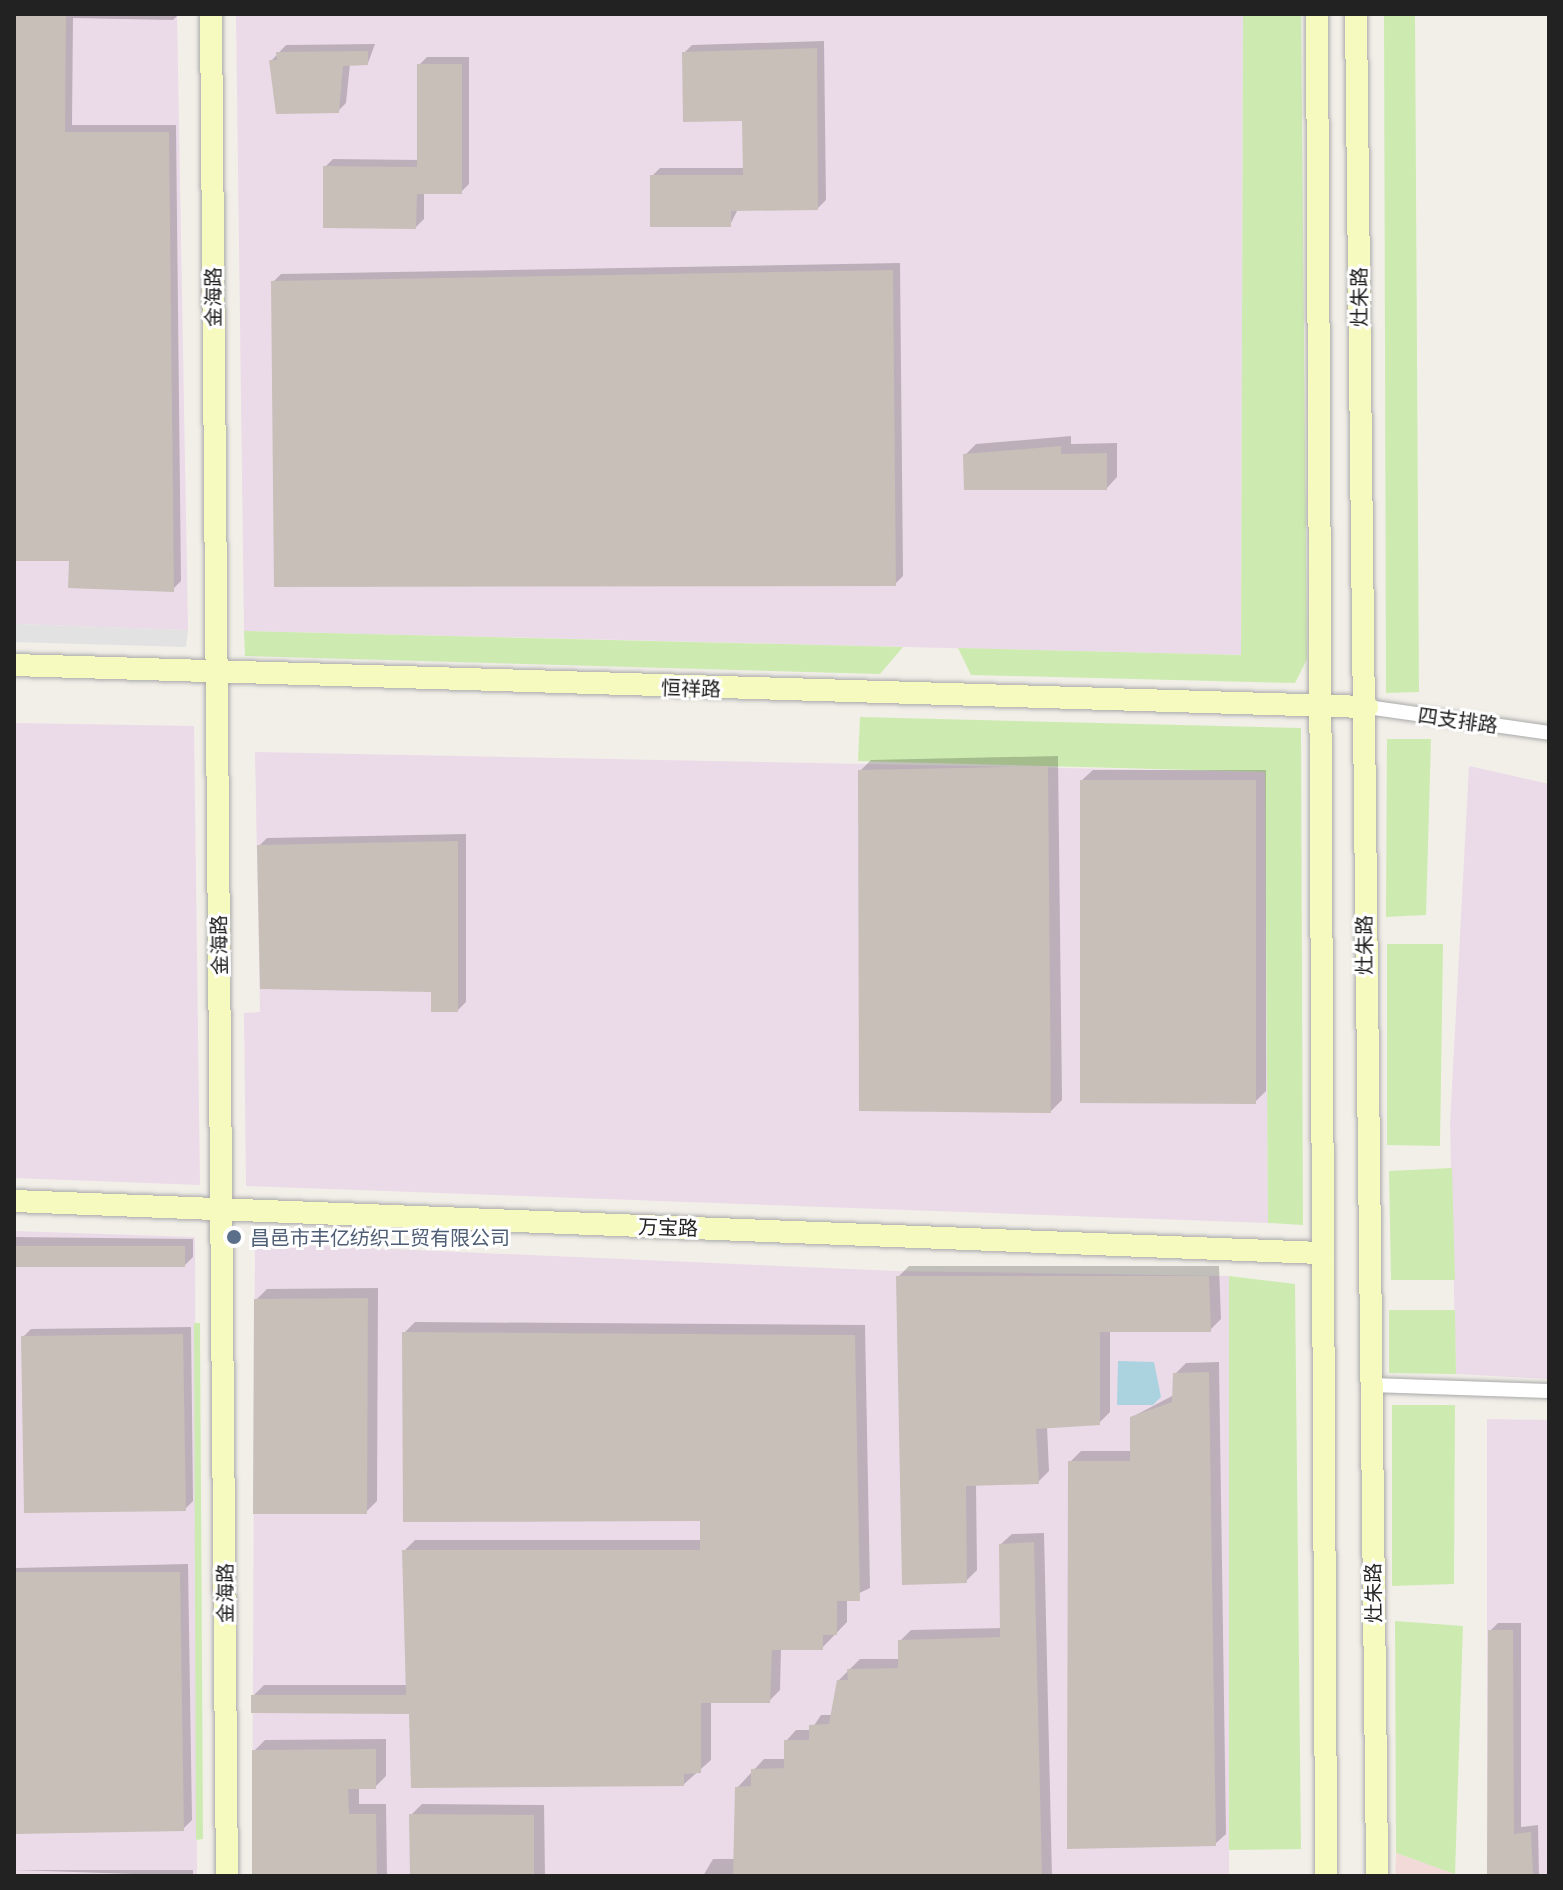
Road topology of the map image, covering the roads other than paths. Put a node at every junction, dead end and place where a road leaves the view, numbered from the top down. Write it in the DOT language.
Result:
graph roads {
  1 [pos="211,14"];
  2 [pos="1317,14"];
  3 [pos="1356,14"];
  4 [pos="14,665"];
  5 [pos="215,671"];
  6 [pos="1321,703"];
  7 [pos="1367,707"];
  8 [pos="1549,733"];
  9 [pos="14,1201"];
  10 [pos="223,1209"];
  11 [pos="1322,1253"];
  12 [pos="1371,1385"];
  13 [pos="1549,1391"];
  14 [pos="227,1876"];
  15 [pos="1326,1876"];
  16 [pos="1377,1876"];
  1 -- 5 [label="street, 金海路"];
  2 -- 6 [label="street, 灶朱路"];
  3 -- 7 [label="street, 灶朱路"];
  4 -- 5 [label="street, 恒祥路"];
  5 -- 6 [label="street, 恒祥路"];
  5 -- 10 [label="street, 金海路"];
  6 -- 7 [label="street, 恒祥路"];
  6 -- 11 [label="street, 灶朱路"];
  7 -- 8 [label="street, 四支排路"];
  7 -- 12 [label="street, 灶朱路"];
  9 -- 10 [label="street, 万宝路"];
  10 -- 11 [label="street, 万宝路"];
  10 -- 14 [label="street, 金海路"];
  11 -- 15 [label="street, 灶朱路"];
  12 -- 13 [label="street"];
  12 -- 16 [label="street, 灶朱路"];
}
